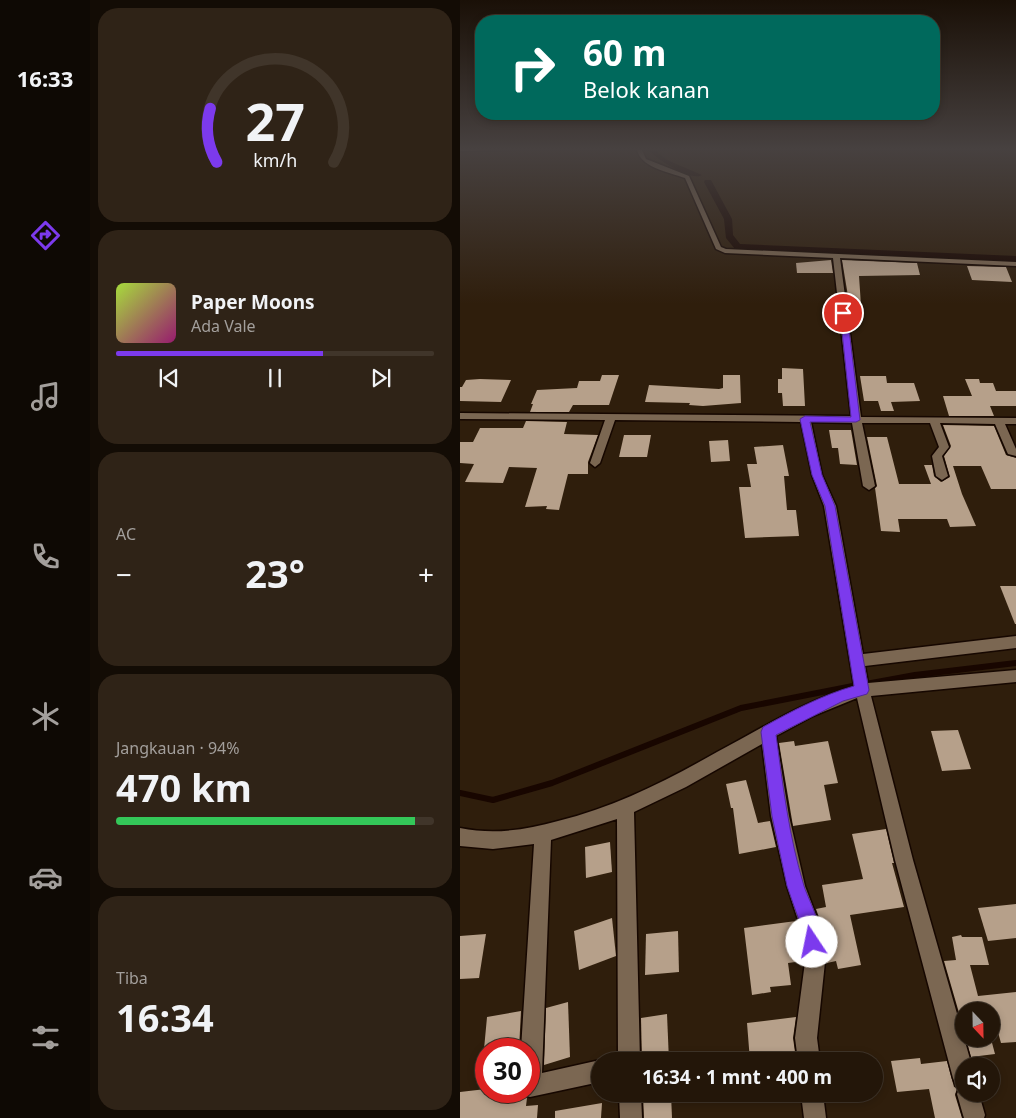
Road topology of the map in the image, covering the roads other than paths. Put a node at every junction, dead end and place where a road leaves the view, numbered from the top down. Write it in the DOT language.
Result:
graph roads {
  1 [pos="697,200"];
  2 [pos="836,256"];
  3 [pos="1016,264"];
  4 [pos="460,416"];
  5 [pos="611,417"];
  6 [pos="805,419"];
  7 [pos="856,420"];
  8 [pos="934,420"];
  9 [pos="998,421"];
  10 [pos="1016,421"];
  11 [pos="1016,453"];
  12 [pos="595,463"];
  13 [pos="942,476"];
  14 [pos="869,486"];
  15 [pos="1016,642"];
  16 [pos="857,661"];
  17 [pos="1016,676"];
  18 [pos="861,685"];
  19 [pos="768,732"];
  20 [pos="625,806"];
  21 [pos="542,834"];
  22 [pos="460,837"];
  23 [pos="629,1052"];
  24 [pos="808,1052"];
  25 [pos="958,1057"];
  26 [pos="591,1073"];
  27 [pos="630,1102"];
  28 [pos="813,1102"];
  29 [pos="970,1102"];
  30 [pos="974,1115"];
  31 [pos="630,1118"];
  32 [pos="815,1118"];
  1 -- 2 [label="street"];
  2 -- 3 [label="street"];
  2 -- 7 [label="street"];
  4 -- 5 [label="street"];
  5 -- 6 [label="street"];
  5 -- 12 [label="street"];
  6 -- 7 [label="street"];
  6 -- 16 [label="street"];
  7 -- 8 [label="street"];
  7 -- 14 [label="street"];
  8 -- 9 [label="street"];
  8 -- 13 [label="street"];
  9 -- 10 [label="street"];
  9 -- 11 [label="street"];
  15 -- 16 [label="street"];
  16 -- 18 [label="street"];
  17 -- 18 [label="street"];
  18 -- 19 [label="street"];
  18 -- 25 [label="street"];
  19 -- 20 [label="street"];
  19 -- 24 [label="street"];
  20 -- 21 [label="street"];
  20 -- 23 [label="street"];
  21 -- 22 [label="street"];
  21 -- 26 [label="street"];
  27 -- 31 [label="street"];
  28 -- 32 [label="street"];
  29 -- 30 [label="street"];
}
